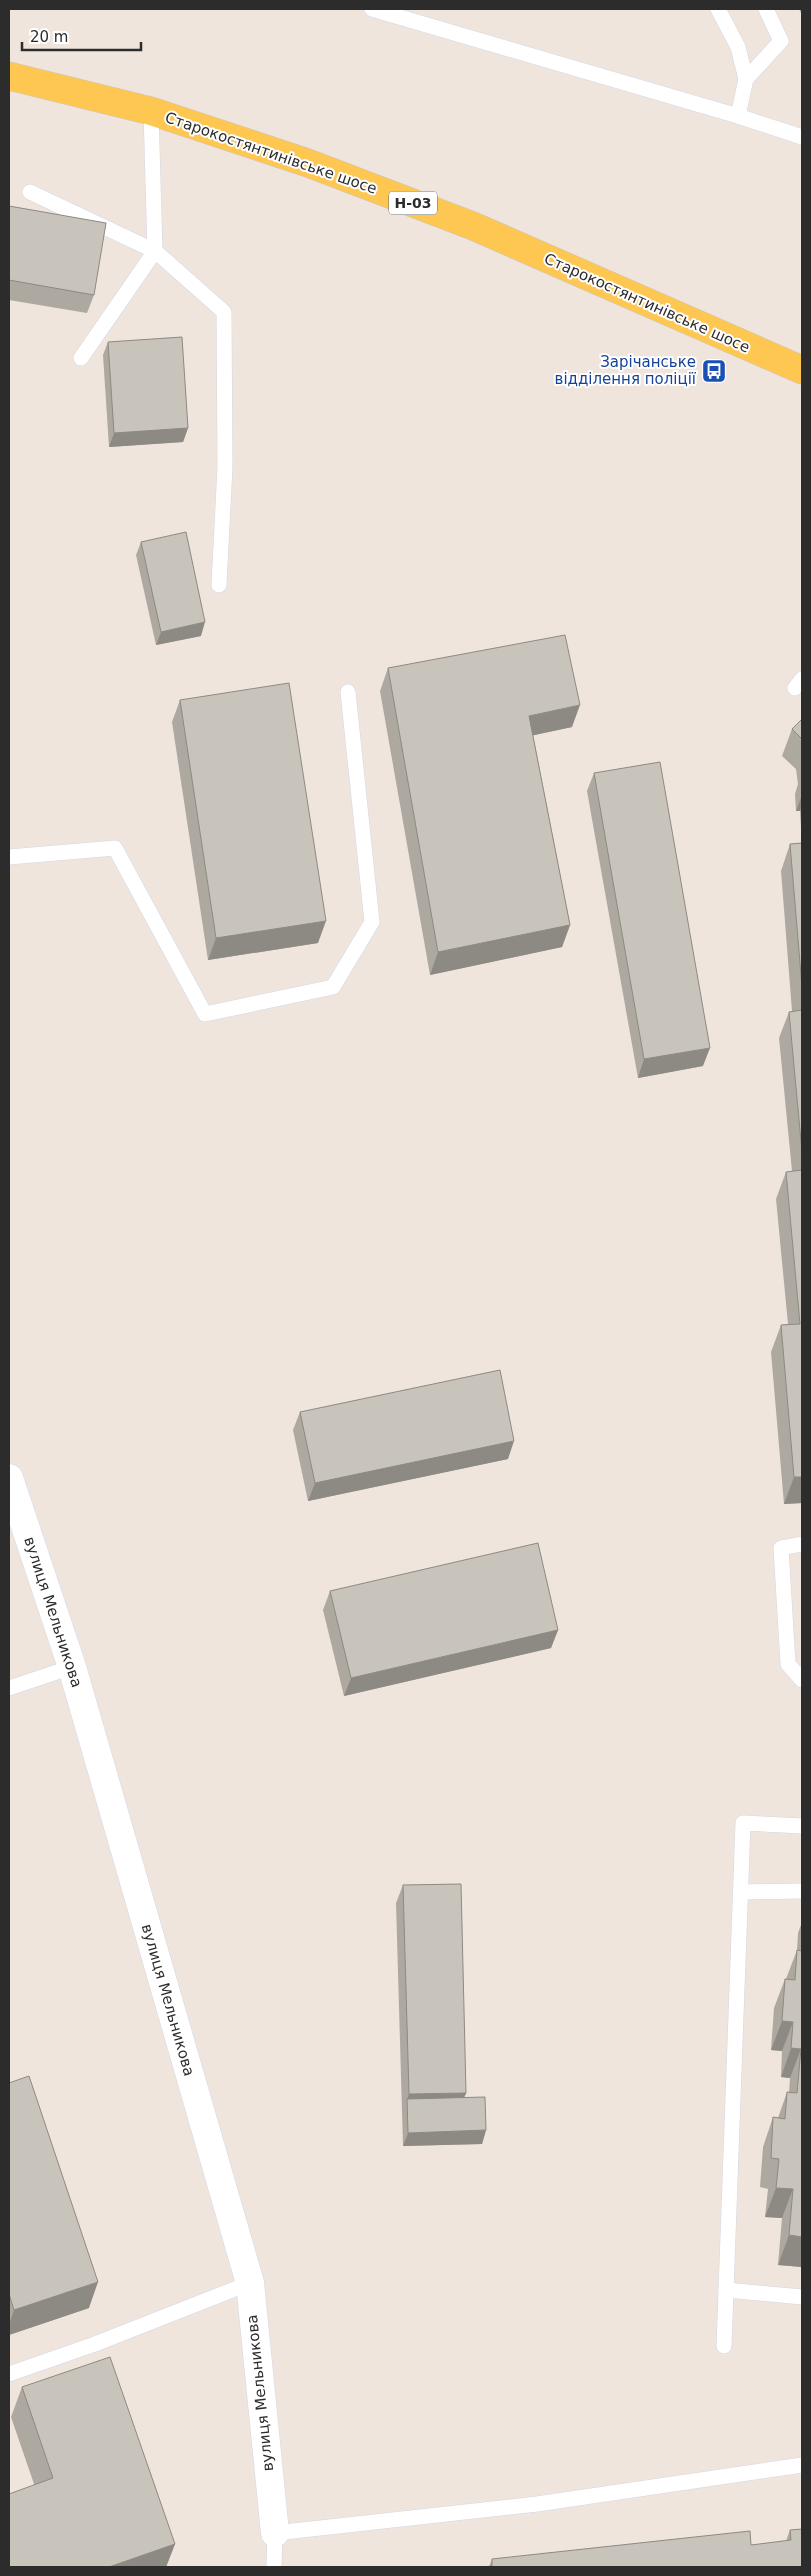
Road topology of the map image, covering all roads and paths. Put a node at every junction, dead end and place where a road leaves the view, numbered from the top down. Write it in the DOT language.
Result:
graph roads {
  1 [pos="375,9"];
  2 [pos="718,9"];
  3 [pos="766,9"];
  4 [pos="9,76"];
  5 [pos="746,79"];
  6 [pos="151,111"];
  7 [pos="738,116"];
  8 [pos="802,137"];
  9 [pos="30,192"];
  10 [pos="155,251"];
  11 [pos="81,358"];
  12 [pos="802,370"];
  13 [pos="219,585"];
  14 [pos="348,692"];
  15 [pos="9,857"];
  16 [pos="9,1478"];
  17 [pos="802,1544"];
  18 [pos="72,1666"];
  19 [pos="802,1680"];
  20 [pos="9,1688"];
  21 [pos="802,1826"];
  22 [pos="802,1891"];
  23 [pos="741,1892"];
  24 [pos="250,2284"];
  25 [pos="726,2290"];
  26 [pos="802,2297"];
  27 [pos="724,2346"];
  28 [pos="9,2374"];
  29 [pos="802,2465"];
  30 [pos="274,2533"];
  31 [pos="274,2567"];
  1 -- 7 [label="lane"];
  2 -- 5 [label="lane"];
  3 -- 5 [label="lane"];
  4 -- 6 [label="main road, Старокостянтинівське шосе / Н-03"];
  5 -- 7 [label="lane"];
  6 -- 10 [label="lane"];
  6 -- 12 [label="main road, Старокостянтинівське шосе / Н-03"];
  7 -- 8 [label="lane"];
  9 -- 10 [label="lane"];
  10 -- 11 [label="lane"];
  10 -- 13 [label="lane"];
  14 -- 15 [label="lane"];
  16 -- 18 [label="street, вулиця Мельникова"];
  17 -- 19 [label="lane"];
  18 -- 20 [label="lane"];
  18 -- 24 [label="street, вулиця Мельникова"];
  21 -- 23 [label="lane"];
  22 -- 23 [label="lane"];
  23 -- 25 [label="lane"];
  24 -- 28 [label="lane"];
  24 -- 30 [label="street, вулиця Мельникова"];
  25 -- 26 [label="lane"];
  25 -- 27 [label="lane"];
  29 -- 30 [label="lane"];
  30 -- 31 [label="lane"];
}
